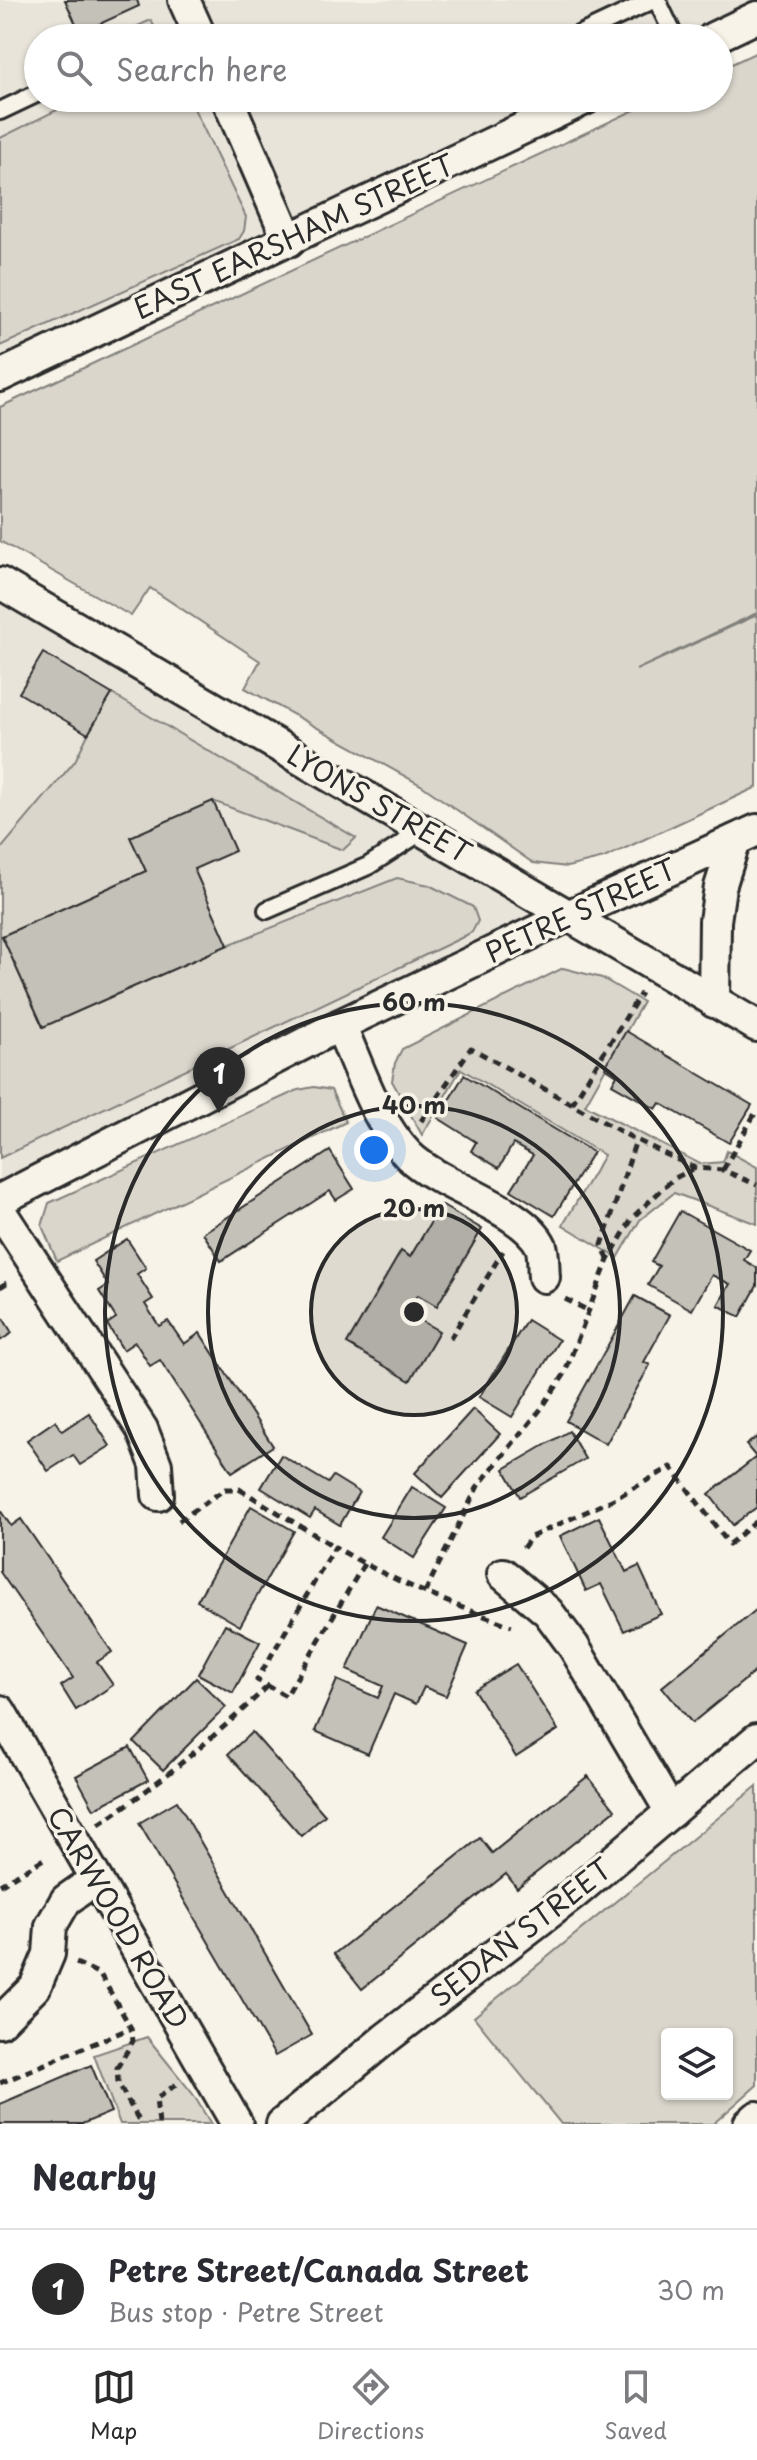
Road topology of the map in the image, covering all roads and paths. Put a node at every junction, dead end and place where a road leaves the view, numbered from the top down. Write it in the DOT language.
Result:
graph roads {
  1 [pos="184,0"];
  2 [pos="655,0"];
  3 [pos="757,17"];
  4 [pos="195,24"];
  5 [pos="603,24"];
  6 [pos="668,24"];
  7 [pos="733,28"];
  8 [pos="24,100"];
  9 [pos="0,111"];
  10 [pos="233,112"];
  11 [pos="558,112"];
  12 [pos="289,241"];
  13 [pos="0,376"];
  14 [pos="0,583"];
  15 [pos="424,830"];
  16 [pos="746,835"];
  17 [pos="267,910"];
  18 [pos="570,915"];
  19 [pos="656,967"];
  20 [pos="714,1002"];
  21 [pos="340,1025"];
  22 [pos="757,1026"];
  23 [pos="572,1104"];
  24 [pos="757,1110"];
  25 [pos="636,1140"];
  26 [pos="403,1148"];
  27 [pos="695,1168"];
  28 [pos="723,1170"];
  29 [pos="757,1185"];
  30 [pos="0,1200"];
  31 [pos="0,1211"];
  32 [pos="521,1222"];
  33 [pos="608,1260"];
  34 [pos="544,1277"];
  35 [pos="450,1339"];
  36 [pos="158,1495"];
  37 [pos="757,1521"];
  38 [pos="335,1547"];
  39 [pos="364,1564"];
  40 [pos="503,1574"];
  41 [pos="425,1592"];
  42 [pos="514,1627"];
  43 [pos="267,1687"];
  44 [pos="0,1711"];
  45 [pos="757,1739"];
  46 [pos="671,1812"];
  47 [pos="74,1841"];
  48 [pos="96,1879"];
  49 [pos="0,1885"];
  50 [pos="49,1954"];
  51 [pos="0,2022"];
  52 [pos="131,2028"];
  53 [pos="202,2066"];
  54 [pos="0,2083"];
  55 [pos="757,2117"];
  56 [pos="141,2124"];
  57 [pos="159,2124"];
  58 [pos="237,2124"];
  59 [pos="282,2124"];
  60 [pos="749,2124"];
  1 -- 4 [label="street"];
  2 -- 5 [label="lane"];
  2 -- 6 [label="lane"];
  3 -- 7 [label="street"];
  8 -- 9 [label="lane"];
  10 -- 12 [label="street"];
  11 -- 12 [label="street, EAST EARSHAM STREET"];
  12 -- 13 [label="street, EAST EARSHAM STREET"];
  14 -- 15 [label="street, LYONS STREET"];
  15 -- 17 [label="lane"];
  15 -- 18 [label="street, LYONS STREET"];
  16 -- 18 [label="street, PETRE STREET"];
  16 -- 20 [label="street, PETRE STREET"];
  18 -- 19 [label="street, LYONS STREET"];
  18 -- 21 [label="street, PETRE STREET"];
  19 -- 20 [label="street, LYONS STREET"];
  19 -- 23 [label="path"];
  20 -- 22 [label="street, LYONS STREET"];
  21 -- 26 [label="street"];
  21 -- 30 [label="street, PETRE STREET"];
  23 -- 25 [label="path"];
  23 -- 26 [label="path"];
  24 -- 28 [label="path"];
  25 -- 27 [label="path"];
  25 -- 33 [label="path"];
  26 -- 32 [label="street"];
  27 -- 28 [label="path"];
  27 -- 33 [label="path"];
  28 -- 29 [label="path"];
  31 -- 36 [label="street"];
  32 -- 34 [label="street"];
  32 -- 35 [label="path"];
  33 -- 41 [label="path"];
  36 -- 38 [label="path"];
  37 -- 40 [label="path"];
  38 -- 39 [label="path"];
  38 -- 43 [label="path"];
  39 -- 41 [label="path"];
  39 -- 43 [label="path"];
  40 -- 46 [label="street"];
  41 -- 42 [label="path"];
  43 -- 47 [label="path"];
  44 -- 47 [label="street, CARWOOD ROAD"];
  45 -- 46 [label="street, SEDAN STREET"];
  46 -- 59 [label="street, SEDAN STREET"];
  47 -- 48 [label="street, CARWOOD ROAD"];
  47 -- 49 [label="path"];
  48 -- 50 [label="street"];
  48 -- 53 [label="street, CARWOOD ROAD"];
  50 -- 51 [label="street"];
  50 -- 52 [label="path"];
  52 -- 54 [label="path"];
  52 -- 56 [label="path"];
  53 -- 57 [label="path"];
  53 -- 58 [label="street, CARWOOD ROAD"];
  55 -- 60 [label="street"];
}
